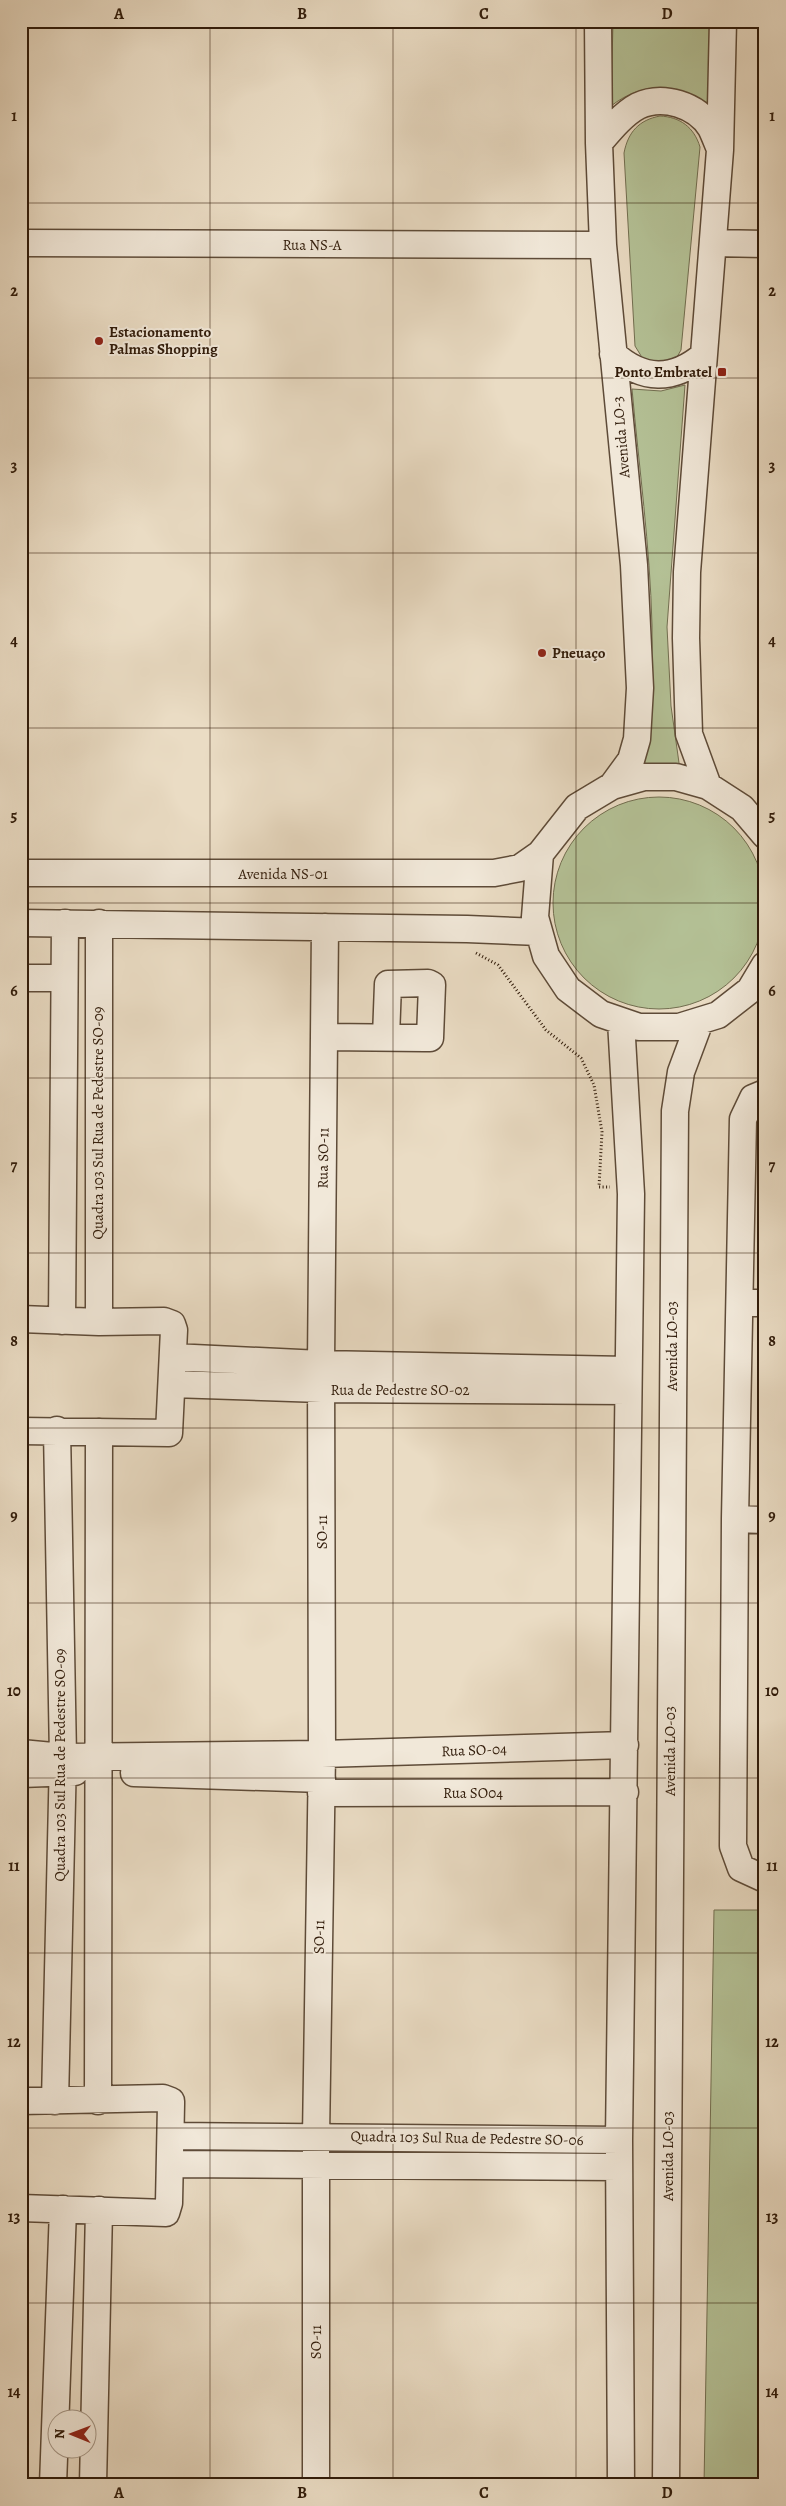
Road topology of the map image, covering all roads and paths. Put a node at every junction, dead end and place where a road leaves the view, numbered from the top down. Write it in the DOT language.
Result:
graph roads {
  1 [pos="598,21"];
  2 [pos="723,21"];
  3 [pos="598,143"];
  4 [pos="720,150"];
  5 [pos="21,243"];
  6 [pos="713,243"];
  7 [pos="765,244"];
  8 [pos="604,245"];
  9 [pos="613,354"];
  10 [pos="703,356"];
  11 [pos="612,786"];
  12 [pos="708,786"];
  13 [pos="765,835"];
  14 [pos="540,854"];
  15 [pos="21,873"];
  16 [pos="65,922"];
  17 [pos="21,923"];
  18 [pos="100,923"];
  19 [pos="325,927"];
  20 [pos="539,932"];
  21 [pos="473,951"];
  22 [pos="765,965"];
  23 [pos="21,978"];
  24 [pos="64,978"];
  25 [pos="700,1020"];
  26 [pos="621,1021"];
  27 [pos="324,1037"];
  28 [pos="386,1038"];
  29 [pos="765,1093"];
  30 [pos="630,1188"];
  31 [pos="753,1303"];
  32 [pos="21,1319"];
  33 [pos="62,1321"];
  34 [pos="99,1322"];
  35 [pos="173,1357"];
  36 [pos="321,1376"];
  37 [pos="628,1381"];
  38 [pos="172,1384"];
  39 [pos="56,1430"];
  40 [pos="21,1431"];
  41 [pos="99,1432"];
  42 [pos="735,1519"];
  43 [pos="765,1520"];
  44 [pos="625,1745"];
  45 [pos="21,1754"];
  46 [pos="62,1764"];
  47 [pos="97,1764"];
  48 [pos="21,1774"];
  49 [pos="322,1776"];
  50 [pos="625,1792"];
  51 [pos="765,1879"];
  52 [pos="55,2101"];
  53 [pos="98,2101"];
  54 [pos="21,2102"];
  55 [pos="171,2136"];
  56 [pos="316,2137"];
  57 [pos="619,2140"];
  58 [pos="171,2164"];
  59 [pos="316,2167"];
  60 [pos="618,2167"];
  61 [pos="21,2208"];
  62 [pos="63,2210"];
  63 [pos="99,2210"];
  64 [pos="53,2485"];
  65 [pos="93,2485"];
  66 [pos="316,2485"];
  67 [pos="621,2485"];
  68 [pos="666,2485"];
  1 -- 3 [label="street, Avenida LO-3"];
  2 -- 4 [label="street"];
  3 -- 4 [label="street"];
  3 -- 8 [label="street, Avenida LO-3"];
  4 -- 6 [label="street"];
  5 -- 8 [label="street, Rua NS-A"];
  6 -- 7 [label="street"];
  6 -- 10 [label="street"];
  8 -- 9 [label="street, Avenida LO-3"];
  9 -- 10 [label="street"];
  9 -- 11 [label="street, Avenida LO-3"];
  10 -- 12 [label="street"];
  11 -- 12 [label="street"];
  11 -- 14 [label="street, Avenida NS-01"];
  12 -- 13 [label="street"];
  14 -- 15 [label="street, Avenida NS-01"];
  14 -- 20 [label="street"];
  16 -- 17 [label="street"];
  16 -- 18 [label="street"];
  16 -- 24 [label="street"];
  18 -- 19 [label="street"];
  18 -- 34 [label="street, Quadra 103 Sul Rua de Pedestre SO-09"];
  19 -- 20 [label="street"];
  19 -- 27 [label="street, Rua SO-11"];
  20 -- 26 [label="street"];
  21 -- 30 [label="path"];
  22 -- 25 [label="street"];
  23 -- 24 [label="street"];
  24 -- 33 [label="street"];
  25 -- 26 [label="street"];
  25 -- 68 [label="street, Avenida LO-03"];
  26 -- 30 [label="street"];
  27 -- 28 [label="street"];
  27 -- 36 [label="street, Rua SO-11"];
  29 -- 31 [label="street"];
  30 -- 37 [label="street"];
  31 -- 42 [label="street"];
  32 -- 33 [label="street"];
  33 -- 34 [label="street"];
  34 -- 35 [label="street"];
  35 -- 36 [label="street, Rua de Pedestre SO-02"];
  35 -- 38 [label="street"];
  36 -- 37 [label="street, Rua de Pedestre SO-02"];
  36 -- 38 [label="street, Rua de Pedestre SO-02"];
  36 -- 49 [label="street, SO-11"];
  37 -- 44 [label="street"];
  38 -- 41 [label="street"];
  39 -- 40 [label="street"];
  39 -- 41 [label="street"];
  39 -- 46 [label="street, Quadra 103 Sul Rua de Pedestre SO-09"];
  41 -- 47 [label="street"];
  42 -- 43 [label="street"];
  42 -- 51 [label="street"];
  44 -- 49 [label="street, Rua SO-04"];
  44 -- 50 [label="street"];
  45 -- 46 [label="street"];
  46 -- 47 [label="street"];
  46 -- 48 [label="street"];
  46 -- 52 [label="street, Quadra 103 Sul Rua de Pedestre SO-09"];
  47 -- 49 [label="street"];
  47 -- 53 [label="street"];
  49 -- 50 [label="street, Rua SO04"];
  49 -- 56 [label="street, SO-11"];
  50 -- 57 [label="street"];
  52 -- 53 [label="street"];
  52 -- 54 [label="street"];
  53 -- 55 [label="street"];
  55 -- 56 [label="street, Quadra 103 Sul Rua de Pedestre SO-06"];
  55 -- 58 [label="street"];
  56 -- 57 [label="street, Quadra 103 Sul Rua de Pedestre SO-06"];
  56 -- 59 [label="street, SO-11"];
  57 -- 60 [label="street"];
  58 -- 59 [label="street, Quadra 103 Sul Rua de Pedestre SO-06"];
  58 -- 63 [label="street"];
  59 -- 60 [label="street, Quadra 103 Sul Rua de Pedestre SO-06"];
  59 -- 66 [label="street, SO-11"];
  60 -- 67 [label="street"];
  61 -- 62 [label="street"];
  62 -- 63 [label="street"];
  62 -- 64 [label="street"];
  63 -- 65 [label="street"];
}
